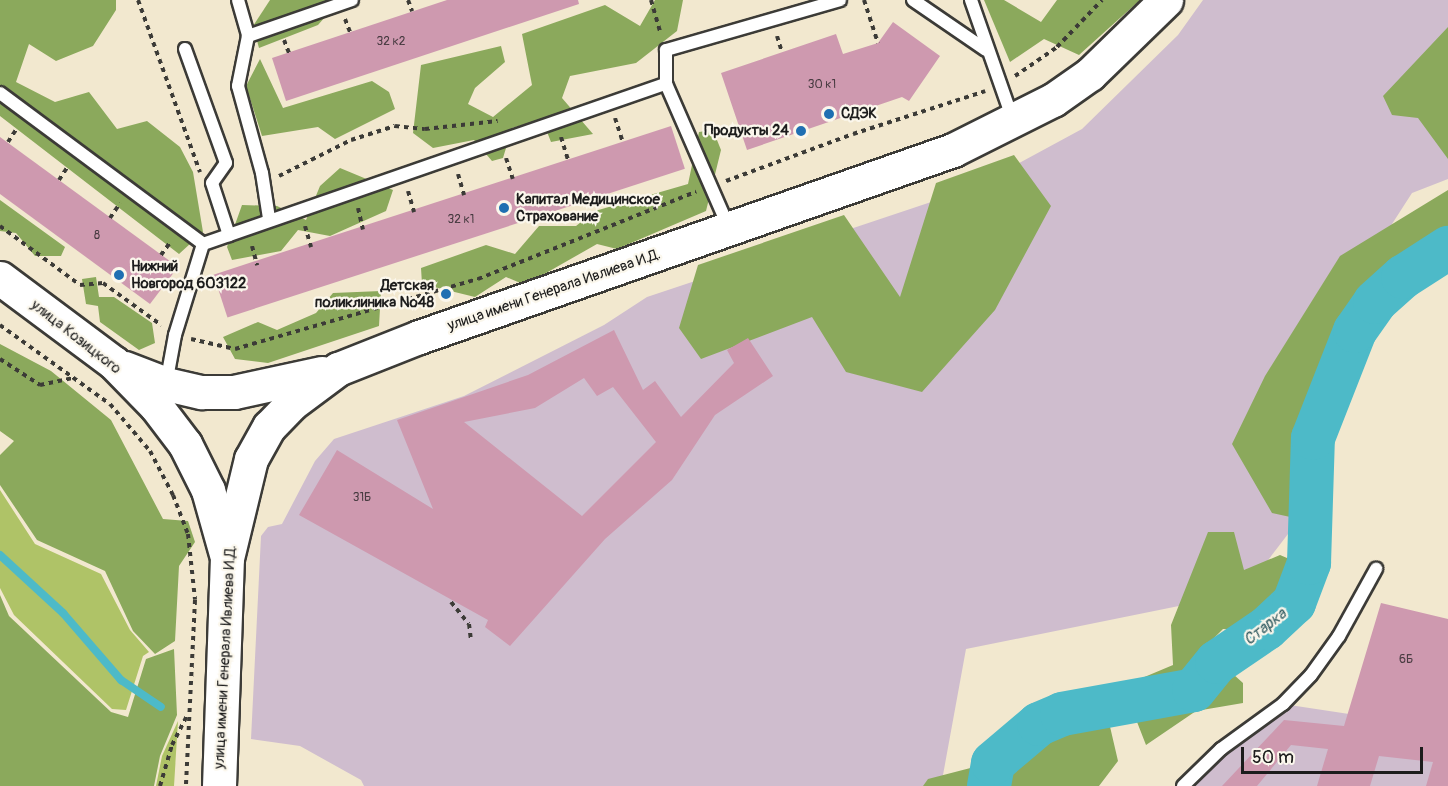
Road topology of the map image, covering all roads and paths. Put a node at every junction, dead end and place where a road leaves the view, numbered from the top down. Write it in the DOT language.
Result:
graph roads {
  1 [pos="138,0"];
  2 [pos="238,0"];
  3 [pos="352,0"];
  4 [pos="408,0"];
  5 [pos="651,0"];
  6 [pos="840,0"];
  7 [pos="864,0"];
  8 [pos="913,0"];
  9 [pos="971,0"];
  10 [pos="1102,0"];
  11 [pos="1166,0"];
  12 [pos="412,12"];
  13 [pos="248,36"];
  14 [pos="878,43"];
  15 [pos="185,49"];
  16 [pos="666,50"];
  17 [pos="986,50"];
  18 [pos="666,84"];
  19 [pos="1000,86"];
  20 [pos="0,93"];
  21 [pos="508,119"];
  22 [pos="1013,121"];
  23 [pos="204,183"];
  24 [pos="264,186"];
  25 [pos="711,187"];
  26 [pos="269,218"];
  27 [pos="0,226"];
  28 [pos="729,229"];
  29 [pos="229,235"];
  30 [pos="203,244"];
  31 [pos="0,278"];
  32 [pos="0,325"];
  33 [pos="176,335"];
  34 [pos="0,359"];
  35 [pos="114,363"];
  36 [pos="338,369"];
  37 [pos="73,378"];
  38 [pos="166,384"];
  39 [pos="227,558"];
  40 [pos="1376,569"];
  41 [pos="451,602"];
  42 [pos="471,640"];
  43 [pos="189,713"];
  44 [pos="160,786"];
  45 [pos="186,786"];
  46 [pos="219,786"];
  47 [pos="1183,786"];
  1 -- 23 [label="path"];
  2 -- 13 [label="lane"];
  3 -- 13 [label="lane"];
  4 -- 12 [label="path"];
  5 -- 16 [label="path"];
  6 -- 16 [label="lane"];
  7 -- 14 [label="path"];
  8 -- 17 [label="lane"];
  9 -- 17 [label="lane"];
  10 -- 19 [label="path"];
  11 -- 22 [label="street, улица имени Генерала Ивлиева И.Д."];
  13 -- 24 [label="lane"];
  15 -- 29 [label="lane"];
  16 -- 18 [label="lane"];
  17 -- 19 [label="lane"];
  18 -- 25 [label="lane"];
  18 -- 26 [label="lane"];
  19 -- 22 [label="lane"];
  19 -- 25 [label="path"];
  20 -- 30 [label="lane"];
  21 -- 24 [label="path"];
  22 -- 28 [label="street, улица имени Генерала Ивлиева И.Д."];
  24 -- 26 [label="lane"];
  25 -- 28 [label="lane"];
  25 -- 33 [label="path"];
  26 -- 29 [label="lane"];
  27 -- 33 [label="path"];
  28 -- 36 [label="street, улица имени Генерала Ивлиева И.Д."];
  29 -- 30 [label="lane"];
  30 -- 33 [label="lane"];
  31 -- 35 [label="street, улица Козицкого"];
  32 -- 37 [label="path"];
  33 -- 38 [label="lane"];
  34 -- 37 [label="path"];
  35 -- 38 [label="street"];
  35 -- 39 [label="street, улица Козицкого"];
  36 -- 38 [label="street"];
  36 -- 39 [label="street, улица имени Генерала Ивлиева И.Д."];
  37 -- 43 [label="path"];
  39 -- 46 [label="street, улица имени Генерала Ивлиева И.Д."];
  40 -- 47 [label="lane"];
  41 -- 42 [label="path"];
  43 -- 44 [label="path"];
  43 -- 45 [label="path"];
}
